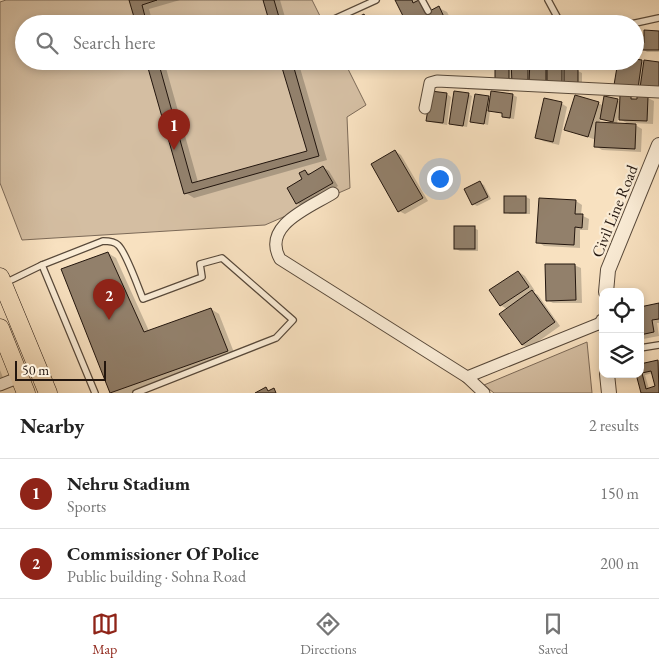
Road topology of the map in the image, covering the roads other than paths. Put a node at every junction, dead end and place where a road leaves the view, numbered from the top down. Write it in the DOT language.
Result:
graph roads {
  1 [pos="376,0"];
  2 [pos="422,0"];
  3 [pos="548,0"];
  4 [pos="428,11"];
  5 [pos="343,15"];
  6 [pos="556,15"];
  7 [pos="659,18"];
  8 [pos="644,21"];
  9 [pos="659,92"];
  10 [pos="425,108"];
  11 [pos="659,145"];
  12 [pos="333,194"];
  13 [pos="42,265"];
  14 [pos="1,283"];
  15 [pos="606,288"];
  16 [pos="599,324"];
  17 [pos="0,328"];
  18 [pos="659,345"];
  19 [pos="644,347"];
  20 [pos="466,377"];
  21 [pos="607,378"];
  22 [pos="0,385"];
  23 [pos="23,385"];
  24 [pos="48,393"];
  25 [pos="95,393"];
  26 [pos="136,393"];
  27 [pos="484,393"];
  28 [pos="609,393"];
  1 -- 5 [label="lane"];
  2 -- 4 [label="lane"];
  3 -- 6 [label="lane"];
  7 -- 8 [label="lane"];
  9 -- 10 [label="street"];
  11 -- 15 [label="street, Civil Line Road"];
  12 -- 20 [label="street"];
  13 -- 14 [label="lane"];
  13 -- 25 [label="lane"];
  13 -- 26 [label="lane"];
  14 -- 24 [label="main road"];
  16 -- 20 [label="street"];
  17 -- 23 [label="main road"];
  18 -- 19 [label="lane"];
  20 -- 27 [label="street"];
  21 -- 28 [label="street"];
  22 -- 23 [label="street"];
}
